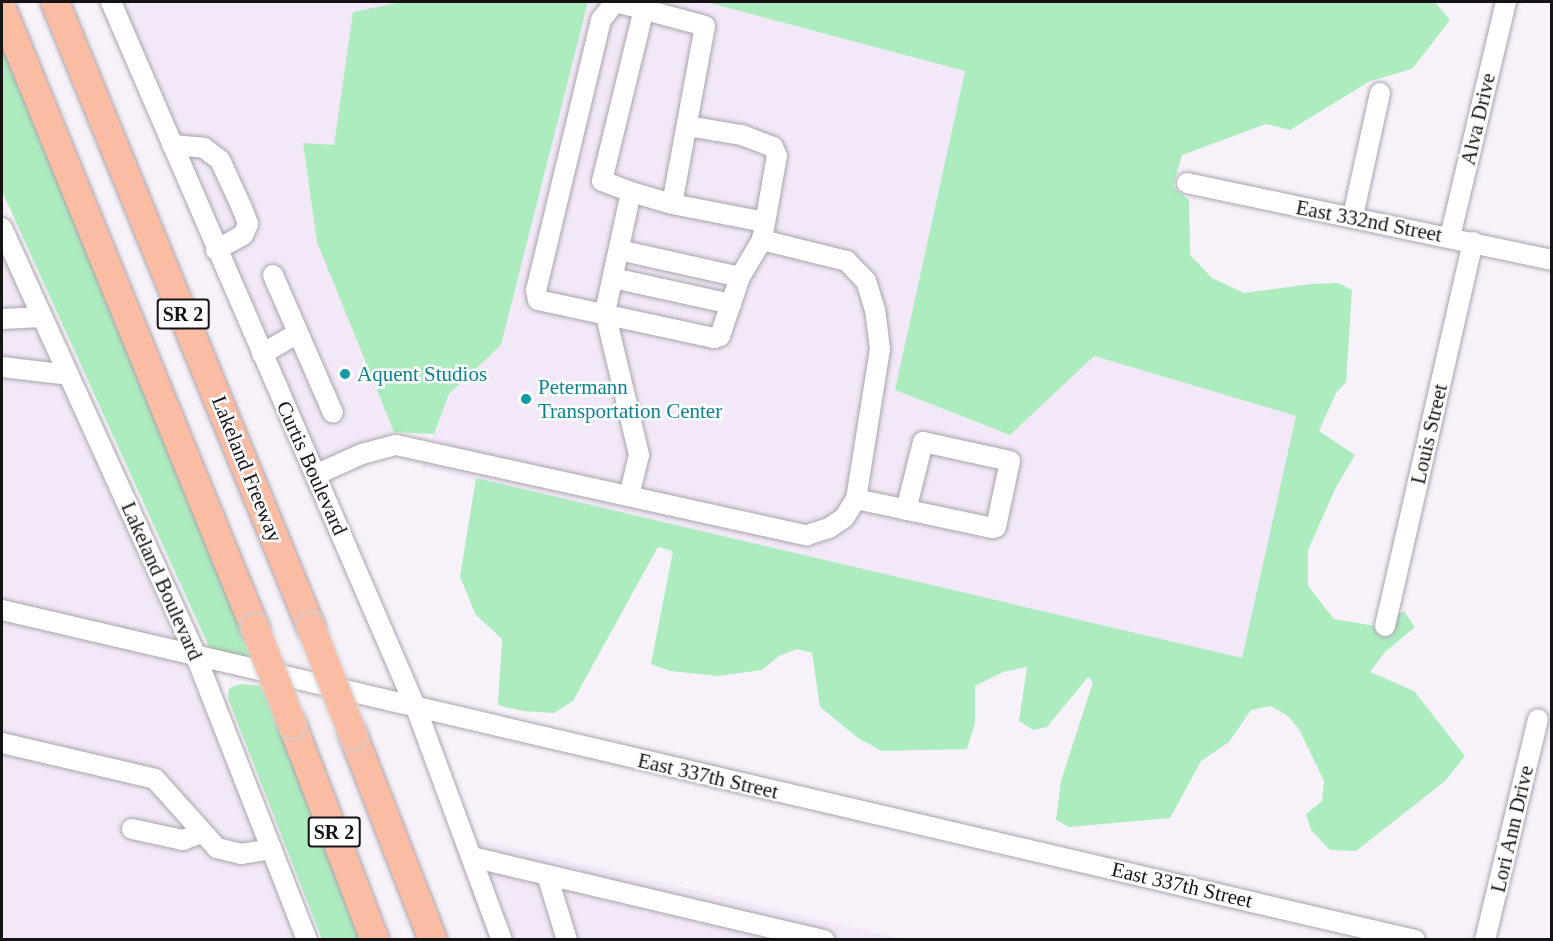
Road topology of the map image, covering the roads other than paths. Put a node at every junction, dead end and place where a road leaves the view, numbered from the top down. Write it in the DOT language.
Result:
graph roads {
  1 [pos="55,2"];
  2 [pos="111,2"];
  3 [pos="616,2"];
  4 [pos="1506,2"];
  5 [pos="2,9"];
  6 [pos="644,9"];
  7 [pos="1380,93"];
  8 [pos="687,126"];
  9 [pos="172,145"];
  10 [pos="1187,183"];
  11 [pos="631,192"];
  12 [pos="672,204"];
  13 [pos="1353,216"];
  14 [pos="2,228"];
  15 [pos="764,231"];
  16 [pos="1450,237"];
  17 [pos="1473,242"];
  18 [pos="216,250"];
  19 [pos="619,250"];
  20 [pos="1551,260"];
  21 [pos="273,275"];
  22 [pos="740,277"];
  23 [pos="613,278"];
  24 [pos="731,304"];
  25 [pos="606,312"];
  26 [pos="42,317"];
  27 [pos="2,319"];
  28 [pos="298,333"];
  29 [pos="262,354"];
  30 [pos="2,367"];
  31 [pos="69,375"];
  32 [pos="333,413"];
  33 [pos="315,475"];
  34 [pos="629,495"];
  35 [pos="856,500"];
  36 [pos="906,510"];
  37 [pos="2,610"];
  38 [pos="1385,626"];
  39 [pos="195,654"];
  40 [pos="416,708"];
  41 [pos="1538,719"];
  42 [pos="2,743"];
  43 [pos="132,829"];
  44 [pos="201,833"];
  45 [pos="272,849"];
  46 [pos="472,857"];
  47 [pos="547,875"];
  48 [pos="308,939"];
  49 [pos="375,939"];
  50 [pos="433,939"];
  51 [pos="502,939"];
  52 [pos="567,939"];
  53 [pos="824,939"];
  54 [pos="1415,939"];
  55 [pos="1485,939"];
  1 -- 50 [label="highway, Lakeland Freeway / SR 2, bridge"];
  2 -- 9 [label="street, Curtis Boulevard"];
  3 -- 6 [label="street"];
  3 -- 25 [label="street"];
  4 -- 16 [label="street, Alva Drive"];
  5 -- 49 [label="highway, SR 2, bridge"];
  6 -- 8 [label="street"];
  6 -- 11 [label="street"];
  7 -- 13 [label="street"];
  8 -- 12 [label="street"];
  8 -- 15 [label="street"];
  9 -- 18 [label="street, Curtis Boulevard"];
  9 -- 18 [label="street"];
  10 -- 13 [label="street, East 332nd Street"];
  11 -- 12 [label="street"];
  11 -- 19 [label="street"];
  12 -- 15 [label="street"];
  13 -- 16 [label="street, East 332nd Street"];
  14 -- 26 [label="street, Lakeland Boulevard"];
  15 -- 22 [label="street"];
  15 -- 35 [label="street"];
  16 -- 17 [label="street, East 332nd Street"];
  17 -- 20 [label="street, East 332nd Street"];
  17 -- 38 [label="street, Louis Street"];
  18 -- 29 [label="street, Curtis Boulevard"];
  19 -- 22 [label="street"];
  19 -- 23 [label="street"];
  21 -- 28 [label="street"];
  22 -- 24 [label="street"];
  23 -- 24 [label="street"];
  23 -- 25 [label="street"];
  24 -- 25 [label="street"];
  25 -- 34 [label="street"];
  26 -- 27 [label="street"];
  26 -- 31 [label="street, Lakeland Boulevard"];
  28 -- 29 [label="street"];
  28 -- 32 [label="street"];
  29 -- 33 [label="street, Curtis Boulevard"];
  30 -- 31 [label="street"];
  31 -- 39 [label="street, Lakeland Boulevard"];
  33 -- 34 [label="street"];
  33 -- 40 [label="street, Curtis Boulevard"];
  34 -- 35 [label="street"];
  35 -- 36 [label="street"];
  36 -- 36 [label="street"];
  37 -- 39 [label="street, East 337th Street"];
  39 -- 40 [label="street, East 337th Street"];
  39 -- 45 [label="street, Lakeland Boulevard"];
  40 -- 46 [label="street, Curtis Boulevard"];
  40 -- 54 [label="street, East 337th Street"];
  41 -- 55 [label="street, Lori Ann Drive"];
  42 -- 44 [label="street"];
  43 -- 44 [label="street"];
  44 -- 45 [label="street"];
  45 -- 48 [label="street, Lakeland Boulevard"];
  46 -- 47 [label="street"];
  46 -- 51 [label="street, Curtis Boulevard"];
  47 -- 52 [label="street"];
  47 -- 53 [label="street"];
}
